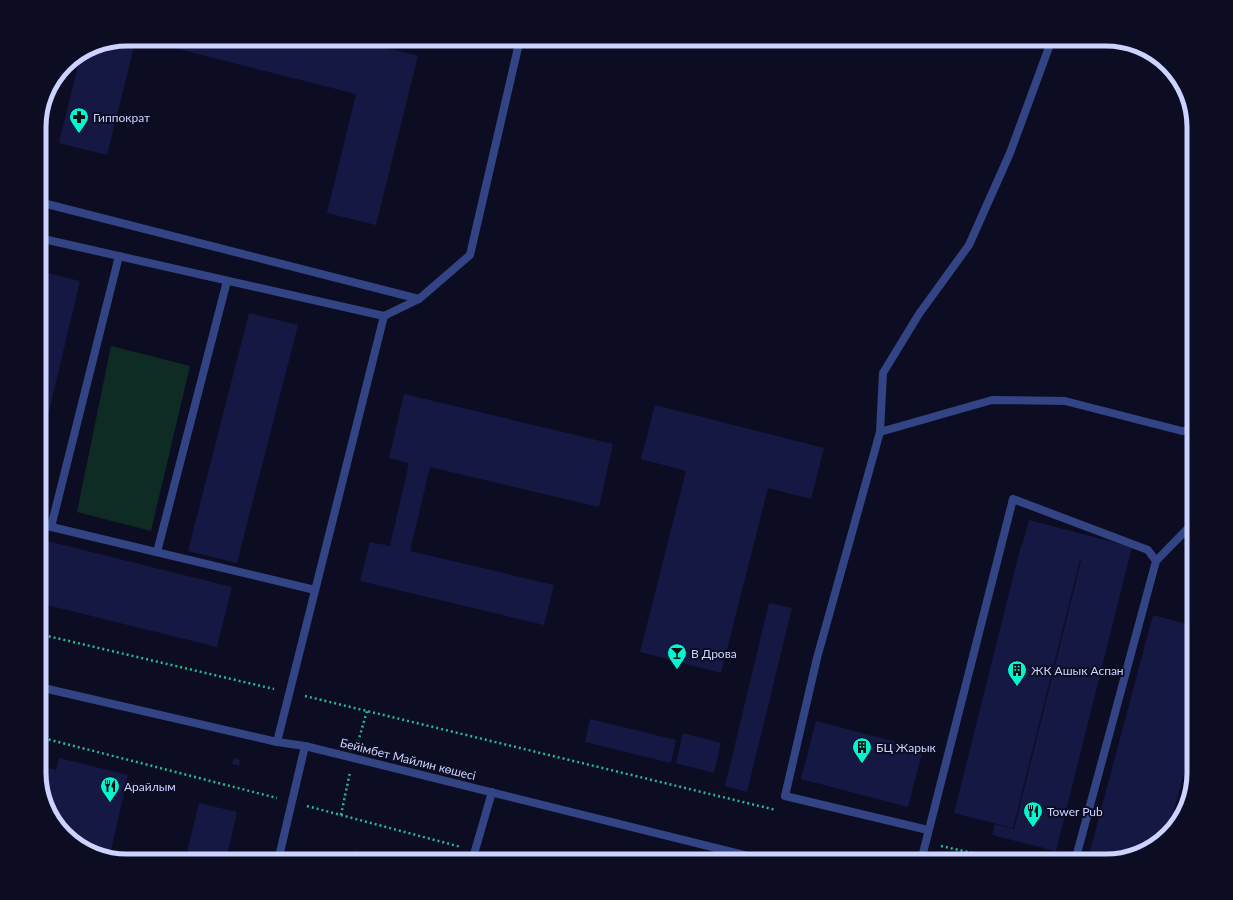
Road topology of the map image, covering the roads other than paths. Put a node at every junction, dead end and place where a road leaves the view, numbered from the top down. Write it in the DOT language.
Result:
graph roads {
  1 [pos="518,46"];
  2 [pos="1049,46"];
  3 [pos="46,204"];
  4 [pos="46,240"];
  5 [pos="119,256"];
  6 [pos="227,281"];
  7 [pos="419,299"];
  8 [pos="384,316"];
  9 [pos="1187,431"];
  10 [pos="880,432"];
  11 [pos="46,526"];
  12 [pos="50,527"];
  13 [pos="1187,529"];
  14 [pos="157,552"];
  15 [pos="1156,561"];
  16 [pos="315,590"];
  17 [pos="46,690"];
  18 [pos="277,742"];
  19 [pos="305,746"];
  20 [pos="492,792"];
  21 [pos="928,830"];
  22 [pos="280,854"];
  23 [pos="474,854"];
  24 [pos="741,854"];
  25 [pos="923,854"];
  26 [pos="1077,854"];
  1 -- 7 [label="street"];
  2 -- 10 [label="street"];
  3 -- 7 [label="street"];
  4 -- 5 [label="street"];
  5 -- 6 [label="street"];
  5 -- 12 [label="street"];
  6 -- 8 [label="street"];
  6 -- 14 [label="street"];
  7 -- 8 [label="street"];
  8 -- 16 [label="street"];
  9 -- 10 [label="street"];
  10 -- 21 [label="street"];
  11 -- 12 [label="street"];
  12 -- 14 [label="street"];
  13 -- 15 [label="street"];
  14 -- 16 [label="street"];
  15 -- 21 [label="street"];
  15 -- 26 [label="street"];
  16 -- 18 [label="street"];
  17 -- 18 [label="street, Бейімбет Майлин көшесі"];
  18 -- 19 [label="street, Бейімбет Майлин көшесі"];
  19 -- 20 [label="street, Бейімбет Майлин көшесі"];
  19 -- 22 [label="street"];
  20 -- 23 [label="street"];
  20 -- 24 [label="street, Бейімбет Майлин көшесі"];
  21 -- 25 [label="street"];
}
